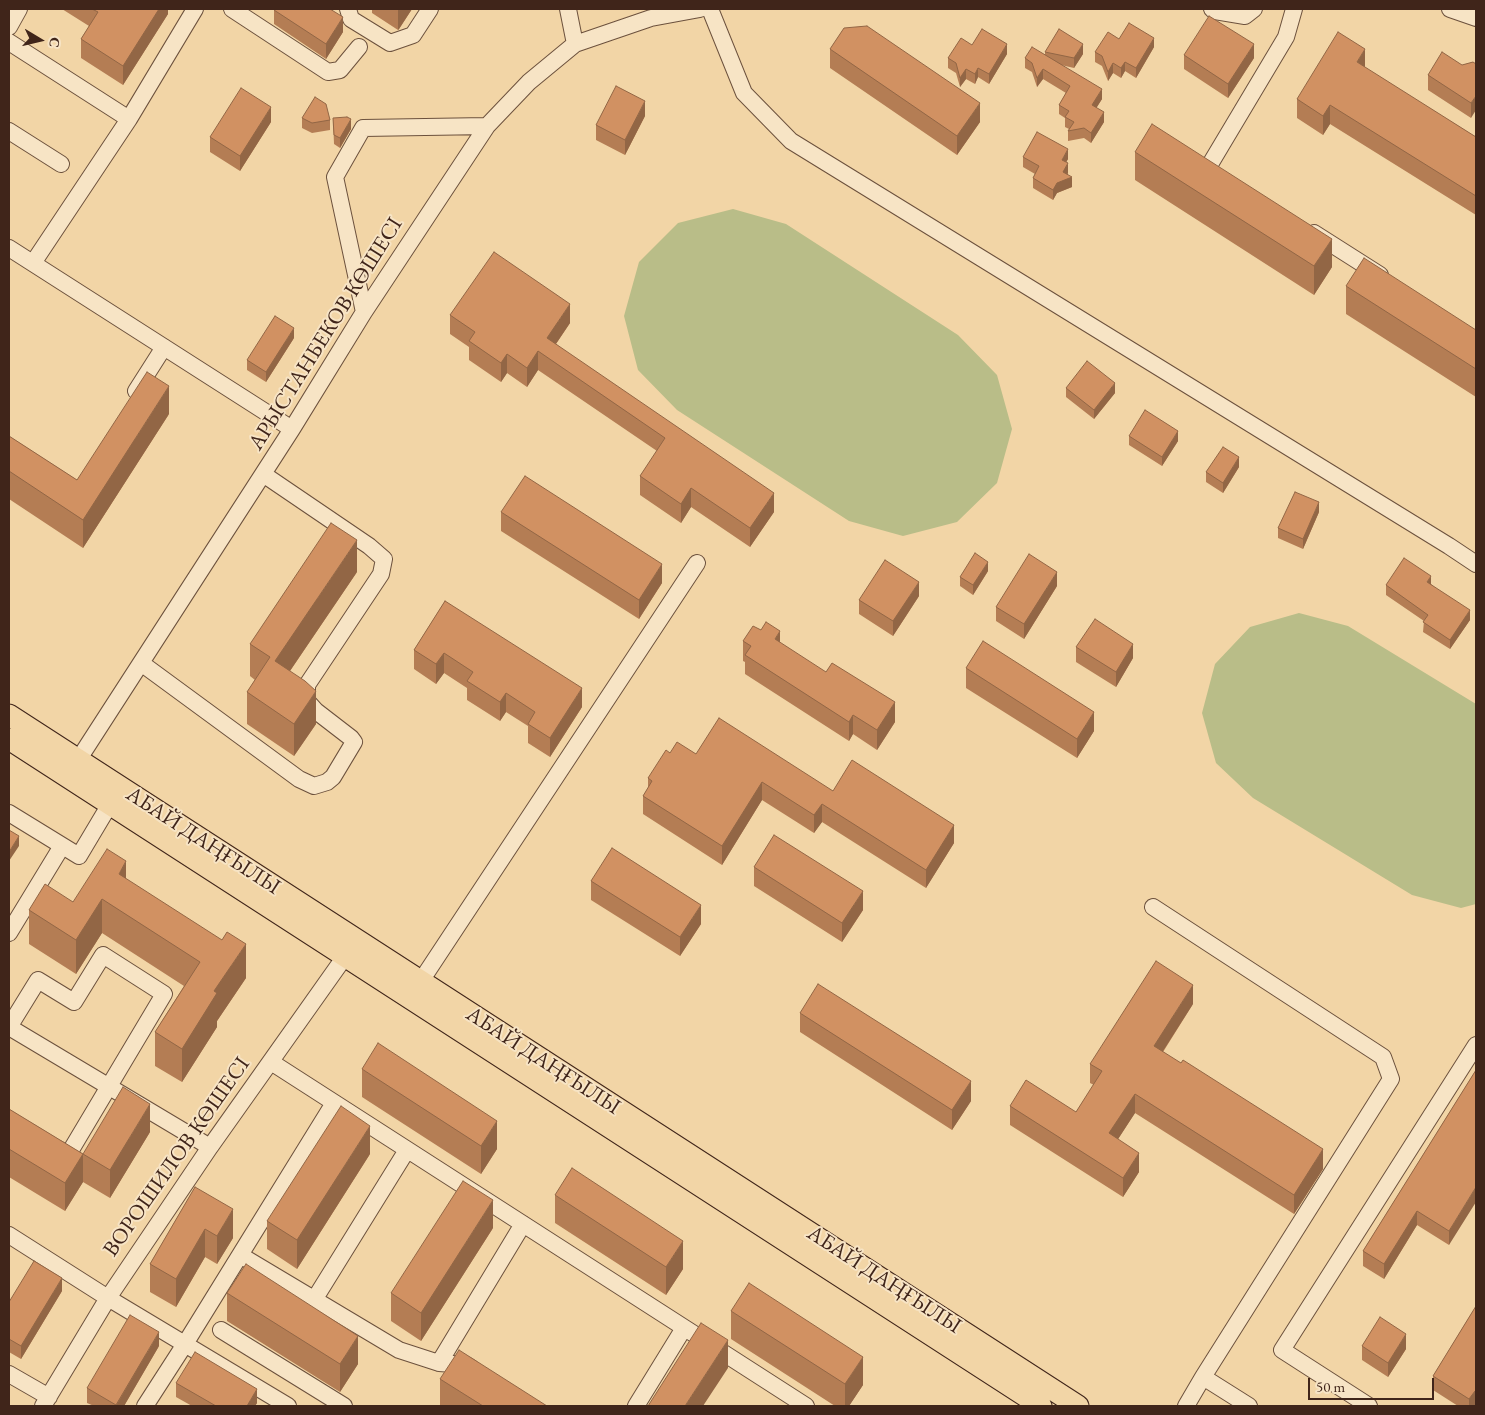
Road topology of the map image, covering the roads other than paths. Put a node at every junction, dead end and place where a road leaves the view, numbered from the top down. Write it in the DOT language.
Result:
graph roads {
  1 [pos="19,9"];
  2 [pos="195,9"];
  3 [pos="232,9"];
  4 [pos="336,9"];
  5 [pos="430,9"];
  6 [pos="568,9"];
  7 [pos="700,9"];
  8 [pos="710,9"];
  9 [pos="1212,9"];
  10 [pos="1254,9"];
  11 [pos="1294,9"];
  12 [pos="1450,9"];
  13 [pos="349,14"];
  14 [pos="1476,18"];
  15 [pos="9,27"];
  16 [pos="9,42"];
  17 [pos="575,44"];
  18 [pos="359,47"];
  19 [pos="129,119"];
  20 [pos="487,126"];
  21 [pos="9,130"];
  22 [pos="61,164"];
  23 [pos="1226,177"];
  24 [pos="1301,225"];
  25 [pos="9,248"];
  26 [pos="34,263"];
  27 [pos="1393,283"];
  28 [pos="364,312"];
  29 [pos="164,347"];
  30 [pos="128,404"];
  31 [pos="292,429"];
  32 [pos="263,474"];
  33 [pos="697,563"];
  34 [pos="1476,564"];
  35 [pos="141,663"];
  36 [pos="9,715"];
  37 [pos="9,739"];
  38 [pos="73,768"];
  39 [pos="110,804"];
  40 [pos="9,813"];
  41 [pos="62,846"];
  42 [pos="1153,907"];
  43 [pos="9,933"];
  44 [pos="351,948"];
  45 [pos="415,990"];
  46 [pos="9,1027"];
  47 [pos="1476,1045"];
  48 [pos="271,1062"];
  49 [pos="109,1086"];
  50 [pos="334,1103"];
  51 [pos="42,1140"];
  52 [pos="210,1146"];
  53 [pos="407,1150"];
  54 [pos="523,1224"];
  55 [pos="9,1235"];
  56 [pos="240,1255"];
  57 [pos="108,1298"];
  58 [pos="314,1300"];
  59 [pos="684,1328"];
  60 [pos="220,1330"];
  61 [pos="185,1344"];
  62 [pos="439,1363"];
  63 [pos="9,1374"];
  64 [pos="482,1374"];
  65 [pos="1203,1377"];
  66 [pos="46,1402"];
  67 [pos="145,1406"];
  68 [pos="288,1406"];
  69 [pos="344,1406"];
  70 [pos="636,1406"];
  71 [pos="806,1406"];
  72 [pos="1041,1406"];
  73 [pos="1078,1406"];
  74 [pos="1186,1406"];
  75 [pos="1249,1406"];
  76 [pos="1369,1406"];
  1 -- 15 [label="street"];
  2 -- 19 [label="street"];
  3 -- 18 [label="street"];
  4 -- 13 [label="street"];
  5 -- 13 [label="street"];
  6 -- 17 [label="street"];
  7 -- 17 [label="street, АРЫСТАНБЕКОВ КӨШЕСІ"];
  8 -- 34 [label="street"];
  9 -- 10 [label="street"];
  11 -- 23 [label="street"];
  12 -- 14 [label="street"];
  16 -- 19 [label="street"];
  17 -- 20 [label="street, АРЫСТАНБЕКОВ КӨШЕСІ"];
  19 -- 26 [label="street"];
  20 -- 28 [label="street, АРЫСТАНБЕКОВ КӨШЕСІ"];
  20 -- 28 [label="street"];
  21 -- 22 [label="street"];
  24 -- 27 [label="street"];
  25 -- 26 [label="street"];
  26 -- 29 [label="street"];
  28 -- 31 [label="street, АРЫСТАНБЕКОВ КӨШЕСІ"];
  29 -- 30 [label="street"];
  29 -- 31 [label="street"];
  31 -- 32 [label="street, АРЫСТАНБЕКОВ КӨШЕСІ"];
  32 -- 35 [label="street, АРЫСТАНБЕКОВ КӨШЕСІ"];
  32 -- 35 [label="street"];
  33 -- 45 [label="street"];
  35 -- 38 [label="street, АРЫСТАНБЕКОВ КӨШЕСІ"];
  36 -- 38 [label="main road, АБАЙ ДАҢҒЫЛЫ"];
  37 -- 38 [label="main road, АБАЙ ДАҢҒЫЛЫ"];
  38 -- 39 [label="main road, АБАЙ ДАҢҒЫЛЫ"];
  38 -- 44 [label="main road, АБАЙ ДАҢҒЫЛЫ"];
  39 -- 41 [label="street"];
  39 -- 44 [label="main road, АБАЙ ДАҢҒЫЛЫ"];
  40 -- 41 [label="street"];
  41 -- 43 [label="street"];
  42 -- 65 [label="street"];
  44 -- 45 [label="main road, АБАЙ ДАҢҒЫЛЫ"];
  44 -- 48 [label="street, ВОРОШИЛОВ КӨШЕСІ"];
  45 -- 72 [label="main road, АБАЙ ДАҢҒЫЛЫ"];
  45 -- 73 [label="main road, АБАЙ ДАҢҒЫЛЫ"];
  46 -- 49 [label="street"];
  46 -- 49 [label="street"];
  47 -- 76 [label="street"];
  48 -- 50 [label="street"];
  48 -- 52 [label="street, ВОРОШИЛОВ КӨШЕСІ"];
  49 -- 51 [label="street"];
  49 -- 52 [label="street"];
  50 -- 53 [label="street"];
  50 -- 56 [label="street"];
  52 -- 57 [label="street, ВОРОШИЛОВ КӨШЕСІ"];
  53 -- 54 [label="street"];
  53 -- 58 [label="street"];
  54 -- 59 [label="street"];
  54 -- 62 [label="street"];
  55 -- 57 [label="street"];
  56 -- 58 [label="street"];
  56 -- 61 [label="street"];
  57 -- 61 [label="street"];
  57 -- 66 [label="street, ВОРОШИЛОВ КӨШЕСІ"];
  58 -- 62 [label="street"];
  59 -- 70 [label="street"];
  59 -- 71 [label="street"];
  60 -- 69 [label="street"];
  61 -- 67 [label="street"];
  61 -- 68 [label="street"];
  62 -- 64 [label="street"];
  63 -- 66 [label="street"];
  65 -- 74 [label="street"];
  65 -- 75 [label="street"];
}
